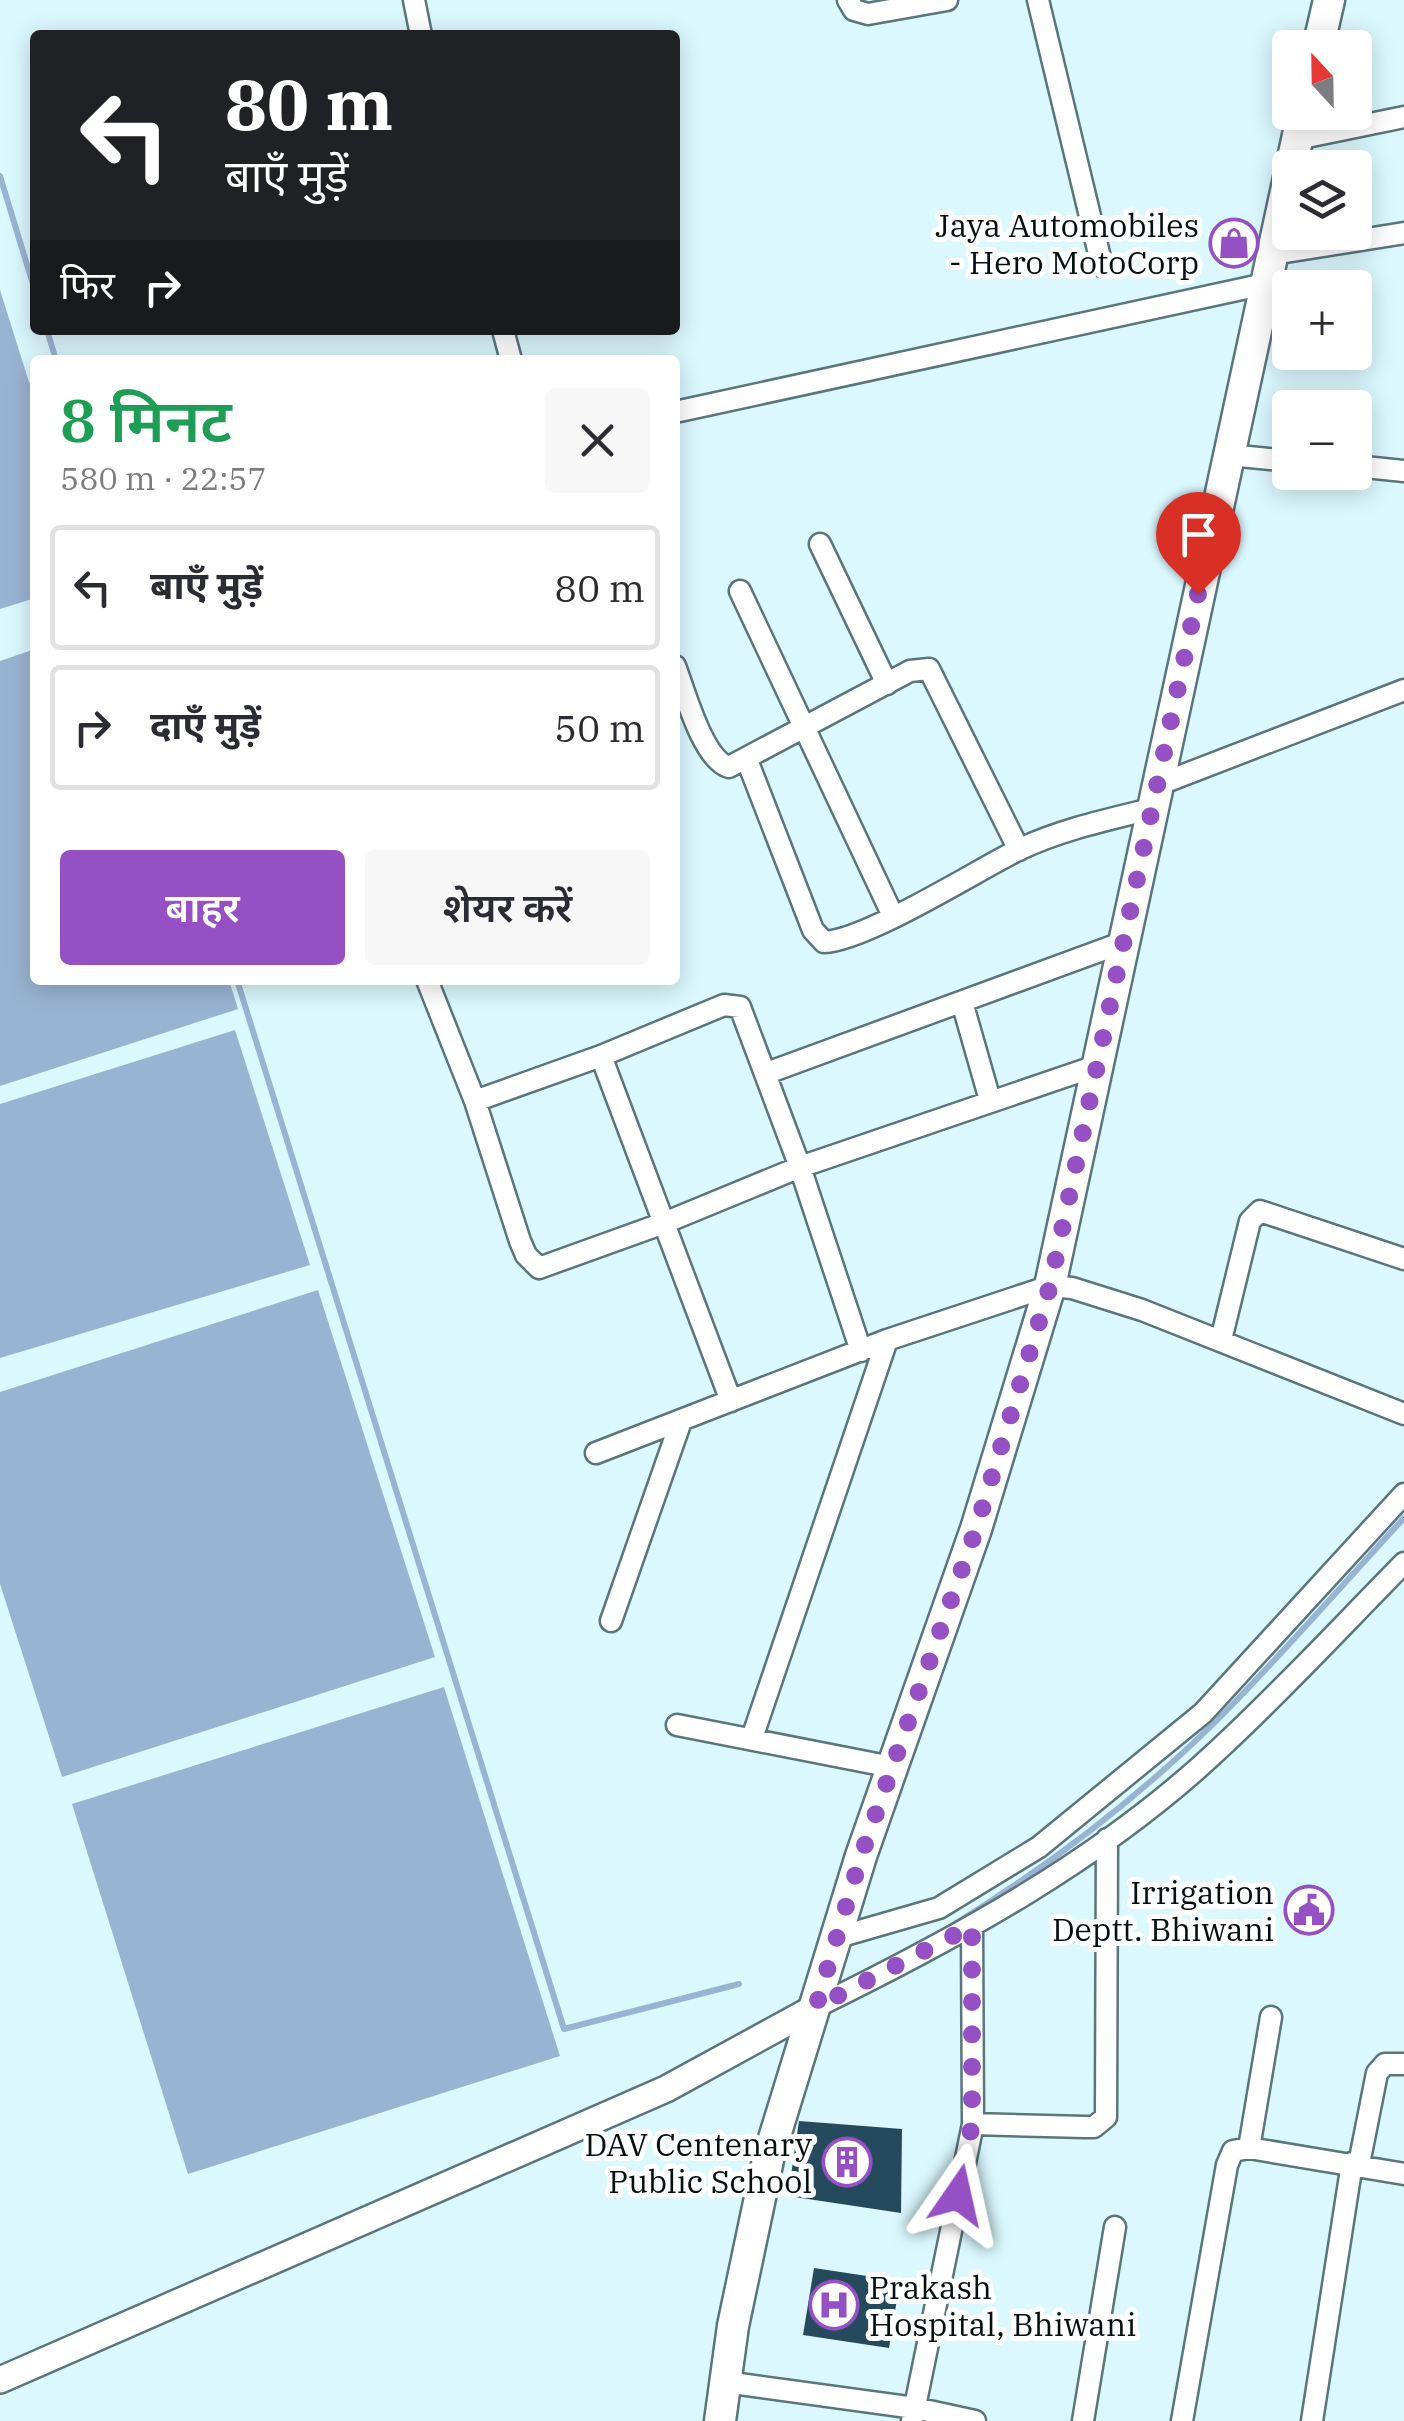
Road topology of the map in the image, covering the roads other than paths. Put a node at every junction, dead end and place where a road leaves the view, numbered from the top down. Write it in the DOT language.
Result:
graph roads {
  1 [pos="414,0"];
  2 [pos="848,0"];
  3 [pos="948,0"];
  4 [pos="1038,0"];
  5 [pos="1329,0"];
  6 [pos="420,30"];
  7 [pos="1322,30"];
  8 [pos="1404,117"];
  9 [pos="1295,148"];
  10 [pos="1404,233"];
  11 [pos="1102,266"];
  12 [pos="1269,269"];
  13 [pos="680,411"];
  14 [pos="1229,455"];
  15 [pos="1272,459"];
  16 [pos="1372,468"];
  17 [pos="1404,471"];
  18 [pos="820,544"];
  19 [pos="740,591"];
  20 [pos="680,678"];
  21 [pos="887,684"];
  22 [pos="1404,690"];
  23 [pos="804,727"];
  24 [pos="748,760"];
  25 [pos="1153,798"];
  26 [pos="1019,850"];
  27 [pos="893,916"];
  28 [pos="1124,942"];
  29 [pos="429,985"];
  30 [pos="962,1002"];
  31 [pos="602,1056"];
  32 [pos="1096,1066"];
  33 [pos="767,1073"];
  34 [pos="990,1100"];
  35 [pos="475,1101"];
  36 [pos="800,1167"];
  37 [pos="664,1223"];
  38 [pos="1404,1259"];
  39 [pos="1050,1286"];
  40 [pos="888,1340"];
  41 [pos="1221,1340"];
  42 [pos="861,1351"];
  43 [pos="732,1401"];
  44 [pos="1404,1414"];
  45 [pos="681,1420"];
  46 [pos="596,1453"];
  47 [pos="1404,1494"];
  48 [pos="1403,1565"];
  49 [pos="611,1621"];
  50 [pos="677,1725"];
  51 [pos="752,1738"];
  52 [pos="892,1767"];
  53 [pos="1107,1839"];
  54 [pos="972,1926"];
  55 [pos="835,1938"];
  56 [pos="816,2007"];
  57 [pos="1271,2017"];
  58 [pos="1404,2064"];
  59 [pos="972,2124"];
  60 [pos="1249,2148"];
  61 [pos="1356,2164"];
  62 [pos="1404,2174"];
  63 [pos="1115,2228"];
  64 [pos="0,2380"];
  65 [pos="725,2382"];
  66 [pos="914,2414"];
  67 [pos="720,2421"];
  68 [pos="975,2421"];
  69 [pos="1083,2421"];
  70 [pos="1182,2421"];
  71 [pos="1312,2421"];
  1 -- 6 [label="street"];
  2 -- 3 [label="street"];
  4 -- 11 [label="street"];
  5 -- 7 [label="main road"];
  8 -- 9 [label="street"];
  9 -- 12 [label="main road"];
  10 -- 12 [label="street"];
  12 -- 13 [label="street"];
  12 -- 14 [label="main road"];
  14 -- 15 [label="street"];
  14 -- 25 [label="main road"];
  16 -- 17 [label="street"];
  18 -- 21 [label="street"];
  19 -- 23 [label="street"];
  20 -- 24 [label="street"];
  21 -- 23 [label="street"];
  21 -- 26 [label="street"];
  22 -- 25 [label="street"];
  23 -- 24 [label="street"];
  23 -- 27 [label="street"];
  24 -- 27 [label="street"];
  25 -- 26 [label="street"];
  25 -- 28 [label="main road"];
  26 -- 27 [label="street"];
  28 -- 30 [label="street"];
  28 -- 32 [label="main road"];
  29 -- 35 [label="street"];
  30 -- 33 [label="street"];
  30 -- 34 [label="street"];
  31 -- 33 [label="street"];
  31 -- 35 [label="street"];
  31 -- 37 [label="street"];
  32 -- 34 [label="street"];
  32 -- 39 [label="main road"];
  33 -- 36 [label="street"];
  34 -- 36 [label="street"];
  35 -- 37 [label="street"];
  36 -- 37 [label="street"];
  36 -- 42 [label="street"];
  37 -- 43 [label="street"];
  38 -- 41 [label="street"];
  39 -- 40 [label="street"];
  39 -- 41 [label="street"];
  39 -- 52 [label="main road"];
  40 -- 42 [label="street"];
  40 -- 51 [label="street"];
  41 -- 44 [label="street"];
  42 -- 43 [label="street"];
  43 -- 45 [label="street"];
  45 -- 46 [label="street"];
  45 -- 49 [label="street"];
  47 -- 55 [label="street"];
  48 -- 53 [label="street"];
  50 -- 51 [label="street"];
  51 -- 52 [label="street"];
  52 -- 55 [label="main road"];
  53 -- 54 [label="street"];
  53 -- 59 [label="street"];
  54 -- 56 [label="street"];
  54 -- 59 [label="street"];
  55 -- 56 [label="main road"];
  56 -- 64 [label="street"];
  56 -- 65 [label="main road"];
  57 -- 60 [label="street"];
  58 -- 61 [label="street"];
  59 -- 66 [label="street"];
  60 -- 61 [label="street"];
  60 -- 70 [label="street"];
  61 -- 62 [label="street"];
  61 -- 71 [label="street"];
  63 -- 69 [label="street"];
  65 -- 66 [label="street"];
  65 -- 67 [label="main road"];
  66 -- 68 [label="street"];
}
